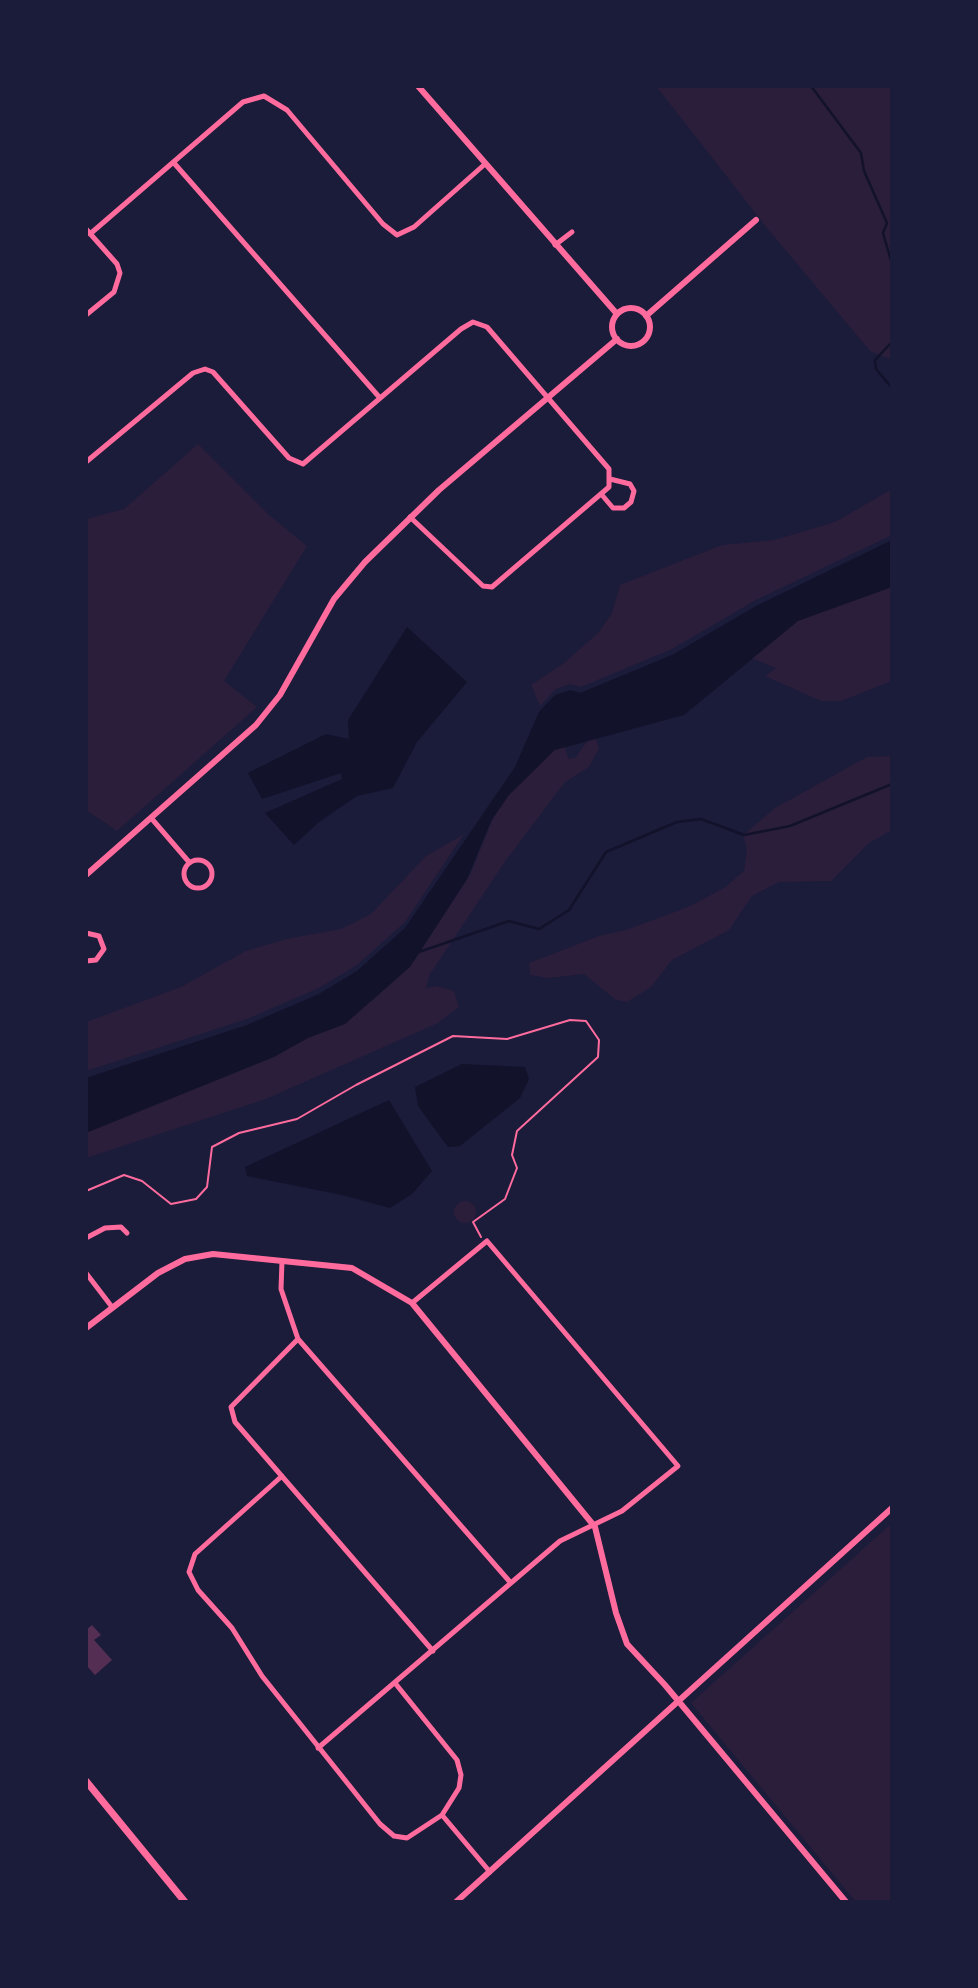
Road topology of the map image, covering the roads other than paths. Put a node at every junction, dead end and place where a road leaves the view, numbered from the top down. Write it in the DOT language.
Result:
graph roads {
  1 [pos="418,86"];
  2 [pos="174,163"];
  3 [pos="485,164"];
  4 [pos="756,220"];
  5 [pos="88,231"];
  6 [pos="572,232"];
  7 [pos="555,245"];
  8 [pos="617,314"];
  9 [pos="86,315"];
  10 [pos="646,316"];
  11 [pos="617,340"];
  12 [pos="546,397"];
  13 [pos="380,398"];
  14 [pos="86,462"];
  15 [pos="610,479"];
  16 [pos="602,495"];
  17 [pos="410,517"];
  18 [pos="152,819"];
  19 [pos="189,862"];
  20 [pos="86,875"];
  21 [pos="86,933"];
  22 [pos="86,961"];
  23 [pos="127,1233"];
  24 [pos="86,1238"];
  25 [pos="282,1261"];
  26 [pos="86,1273"];
  27 [pos="411,1303"];
  28 [pos="112,1307"];
  29 [pos="86,1328"];
  30 [pos="298,1339"];
  31 [pos="282,1476"];
  32 [pos="892,1508"];
  33 [pos="595,1527"];
  34 [pos="510,1582"];
  35 [pos="433,1651"];
  36 [pos="395,1683"];
  37 [pos="678,1702"];
  38 [pos="318,1748"];
  39 [pos="86,1781"];
  40 [pos="442,1815"];
  41 [pos="490,1872"];
  42 [pos="186,1902"];
  43 [pos="456,1902"];
  44 [pos="846,1902"];
  1 -- 3 [label="street"];
  2 -- 3 [label="street"];
  2 -- 5 [label="street"];
  2 -- 13 [label="street"];
  3 -- 7 [label="street"];
  4 -- 10 [label="street"];
  5 -- 9 [label="street"];
  6 -- 7 [label="street"];
  7 -- 8 [label="street"];
  8 -- 10 [label="street"];
  8 -- 11 [label="street"];
  10 -- 11 [label="street"];
  11 -- 12 [label="street"];
  12 -- 13 [label="street"];
  12 -- 15 [label="street"];
  12 -- 17 [label="street"];
  13 -- 14 [label="street"];
  15 -- 16 [label="street"];
  15 -- 16 [label="street"];
  16 -- 17 [label="street"];
  17 -- 18 [label="street"];
  18 -- 19 [label="street"];
  18 -- 20 [label="street"];
  19 -- 19 [label="street"];
  21 -- 22 [label="street"];
  23 -- 24 [label="street"];
  25 -- 27 [label="street"];
  25 -- 28 [label="street"];
  25 -- 30 [label="street"];
  26 -- 28 [label="street"];
  27 -- 33 [label="street"];
  27 -- 33 [label="street"];
  28 -- 29 [label="street"];
  30 -- 31 [label="street"];
  30 -- 34 [label="street"];
  31 -- 35 [label="street"];
  31 -- 38 [label="street"];
  32 -- 37 [label="street"];
  33 -- 34 [label="street"];
  33 -- 37 [label="street"];
  34 -- 35 [label="street"];
  35 -- 36 [label="street"];
  36 -- 38 [label="street"];
  36 -- 40 [label="street"];
  37 -- 41 [label="street"];
  37 -- 44 [label="street"];
  38 -- 40 [label="street"];
  39 -- 42 [label="main road"];
  40 -- 41 [label="street"];
  41 -- 43 [label="street"];
}
